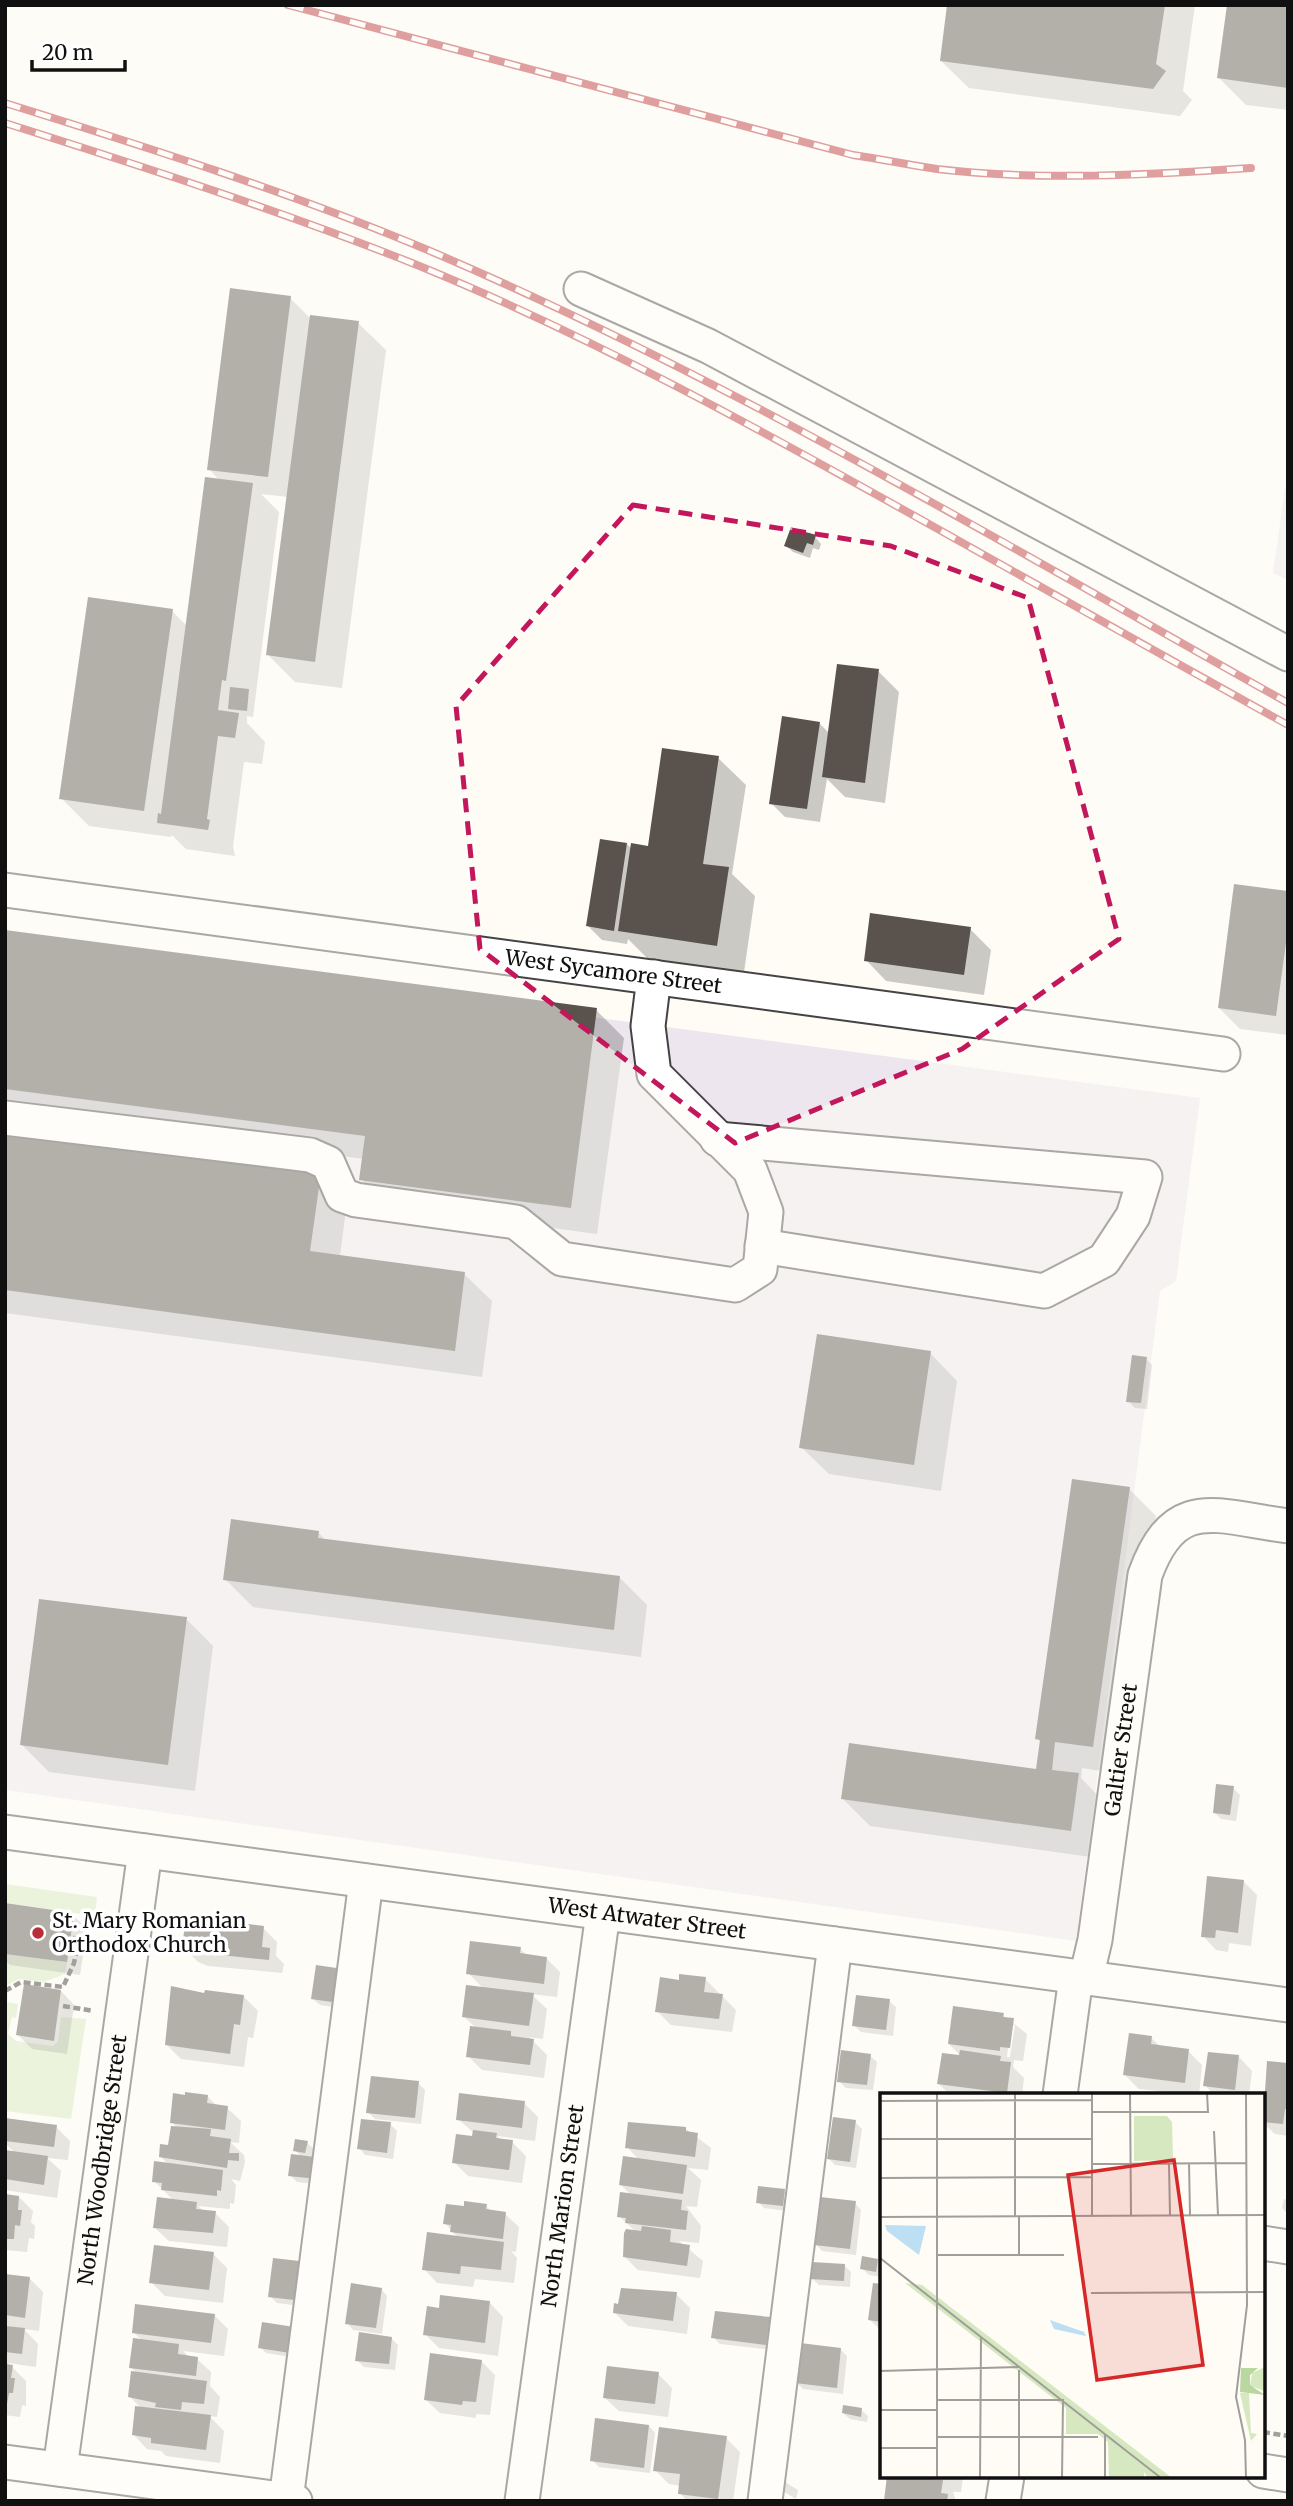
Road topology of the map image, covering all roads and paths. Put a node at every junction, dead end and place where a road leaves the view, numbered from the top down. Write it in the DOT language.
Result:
graph roads {
  1 [pos="581,289"];
  2 [pos="1288,654"];
  3 [pos="5,890"];
  4 [pos="654,977"];
  5 [pos="1223,1054"];
  6 [pos="5,1118"];
  7 [pos="716,1139"];
  8 [pos="762,1246"];
  9 [pos="1288,1526"];
  10 [pos="5,1832"];
  11 [pos="145,1851"];
  12 [pos="366,1881"];
  13 [pos="603,1913"];
  14 [pos="108,1943"];
  15 [pos="835,1944"];
  16 [pos="1081,1978"];
  17 [pos="5,1991"];
  18 [pos="1288,2005"];
  19 [pos="63,2006"];
  20 [pos="99,2011"];
  21 [pos="1060,2093"];
  22 [pos="1265,2244"];
  23 [pos="1288,2247"];
  24 [pos="1265,2432"];
  25 [pos="1288,2436"];
  26 [pos="5,2462"];
  27 [pos="60,2469"];
  28 [pos="1265,2471"];
  29 [pos="1288,2475"];
  30 [pos="1007,2478"];
  31 [pos="291,2500"];
  32 [pos="522,2501"];
  33 [pos="765,2501"];
  34 [pos="1003,2501"];
  1 -- 2 [label="street"];
  3 -- 4 [label="street, West Sycamore Street"];
  4 -- 5 [label="street, West Sycamore Street"];
  4 -- 7 [label="street"];
  6 -- 8 [label="street"];
  7 -- 8 [label="street"];
  7 -- 8 [label="street"];
  9 -- 16 [label="street, Galtier Street"];
  10 -- 11 [label="street, West Atwater Street"];
  11 -- 12 [label="street, West Atwater Street"];
  11 -- 27 [label="street, North Woodbridge Street"];
  12 -- 13 [label="street, West Atwater Street"];
  12 -- 31 [label="street"];
  13 -- 15 [label="street, West Atwater Street"];
  13 -- 32 [label="street, North Marion Street"];
  14 -- 17 [label="path"];
  15 -- 16 [label="street, West Atwater Street"];
  15 -- 33 [label="street"];
  16 -- 18 [label="street, West Atwater Street"];
  16 -- 21 [label="street, Galtier Street"];
  19 -- 20 [label="path"];
  22 -- 23 [label="street"];
  24 -- 25 [label="path"];
  26 -- 27 [label="street"];
  27 -- 31 [label="street"];
  28 -- 29 [label="street"];
  30 -- 34 [label="street"];
}
